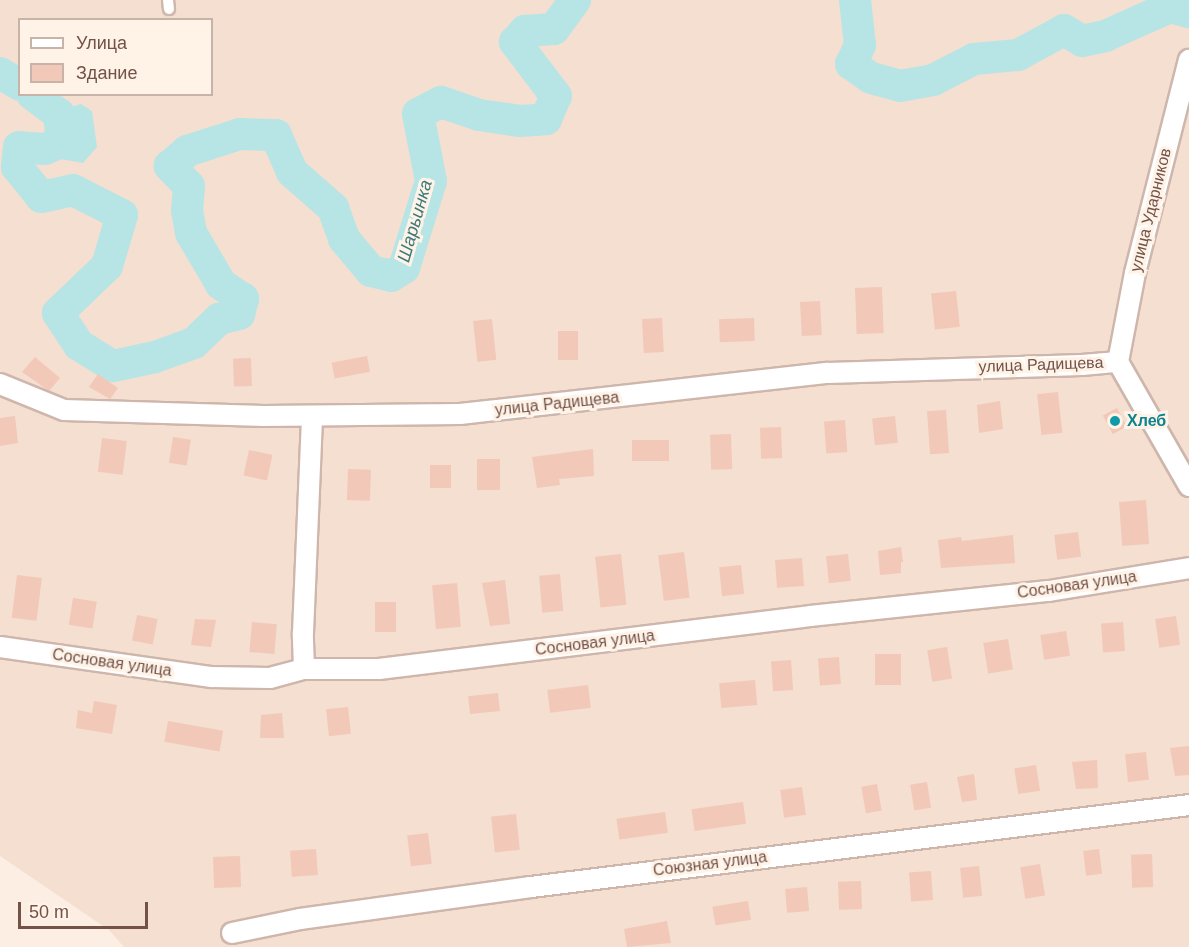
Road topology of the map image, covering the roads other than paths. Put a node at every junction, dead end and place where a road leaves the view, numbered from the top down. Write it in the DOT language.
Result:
graph roads {
  1 [pos="1189,60"];
  2 [pos="1118,362"];
  3 [pos="0,384"];
  4 [pos="312,416"];
  5 [pos="1189,486"];
  6 [pos="1189,568"];
  7 [pos="0,647"];
  8 [pos="304,669"];
  9 [pos="1189,805"];
  10 [pos="232,933"];
  1 -- 2 [label="street, улица Ударников"];
  2 -- 4 [label="street, улица Радищева"];
  2 -- 5 [label="street"];
  3 -- 4 [label="street, улица Радищева"];
  4 -- 8 [label="street"];
  6 -- 8 [label="street, Сосновая улица"];
  7 -- 8 [label="street, Сосновая улица"];
  9 -- 10 [label="street, Союзная улица"];
}
